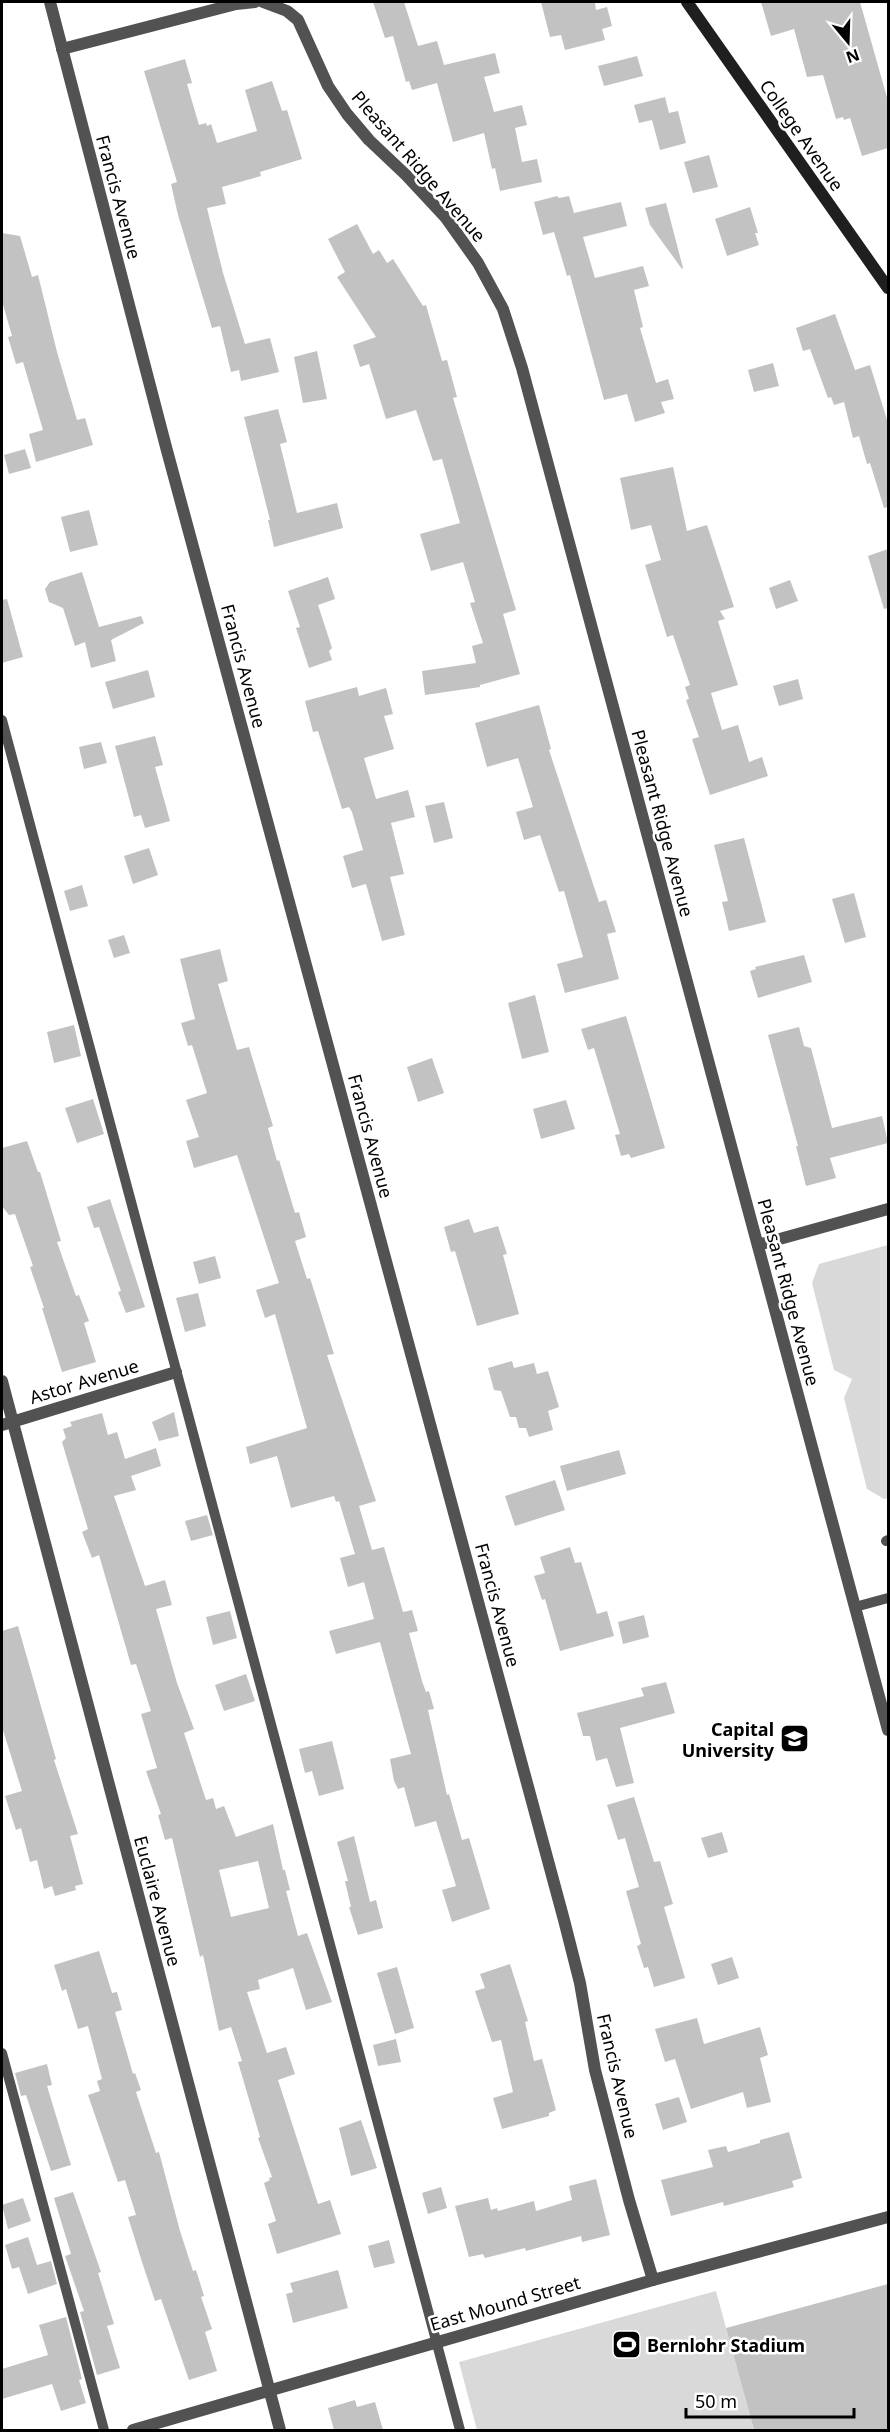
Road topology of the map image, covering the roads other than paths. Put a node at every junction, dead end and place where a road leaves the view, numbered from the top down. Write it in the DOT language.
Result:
graph roads {
  1 [pos="50,2"];
  2 [pos="255,2"];
  3 [pos="263,2"];
  4 [pos="687,2"];
  5 [pos="62,49"];
  6 [pos="888,288"];
  7 [pos="2,720"];
  8 [pos="888,1209"];
  9 [pos="758,1245"];
  10 [pos="176,1372"];
  11 [pos="2,1381"];
  12 [pos="7,1424"];
  13 [pos="888,1599"];
  14 [pos="855,1606"];
  15 [pos="888,1730"];
  16 [pos="2,2053"];
  17 [pos="888,2217"];
  18 [pos="652,2280"];
  19 [pos="435,2341"];
  20 [pos="270,2390"];
  21 [pos="104,2430"];
  22 [pos="133,2430"];
  23 [pos="280,2430"];
  24 [pos="459,2430"];
  1 -- 5 [label="street, Francis Avenue"];
  2 -- 5 [label="street"];
  3 -- 9 [label="street, Pleasant Ridge Avenue"];
  4 -- 6 [label="main road, College Avenue"];
  5 -- 18 [label="street, Francis Avenue"];
  7 -- 10 [label="lane"];
  8 -- 9 [label="street"];
  9 -- 14 [label="street, Pleasant Ridge Avenue"];
  10 -- 12 [label="street, Astor Avenue"];
  10 -- 19 [label="lane"];
  11 -- 12 [label="street, Euclaire Avenue"];
  12 -- 20 [label="street, Euclaire Avenue"];
  13 -- 14 [label="lane"];
  14 -- 15 [label="street, Pleasant Ridge Avenue"];
  16 -- 21 [label="lane"];
  17 -- 18 [label="street, East Mound Street"];
  18 -- 19 [label="street, East Mound Street"];
  19 -- 20 [label="street, East Mound Street"];
  19 -- 24 [label="lane"];
  20 -- 22 [label="street, East Mound Street"];
  20 -- 23 [label="street, Euclaire Avenue"];
}
